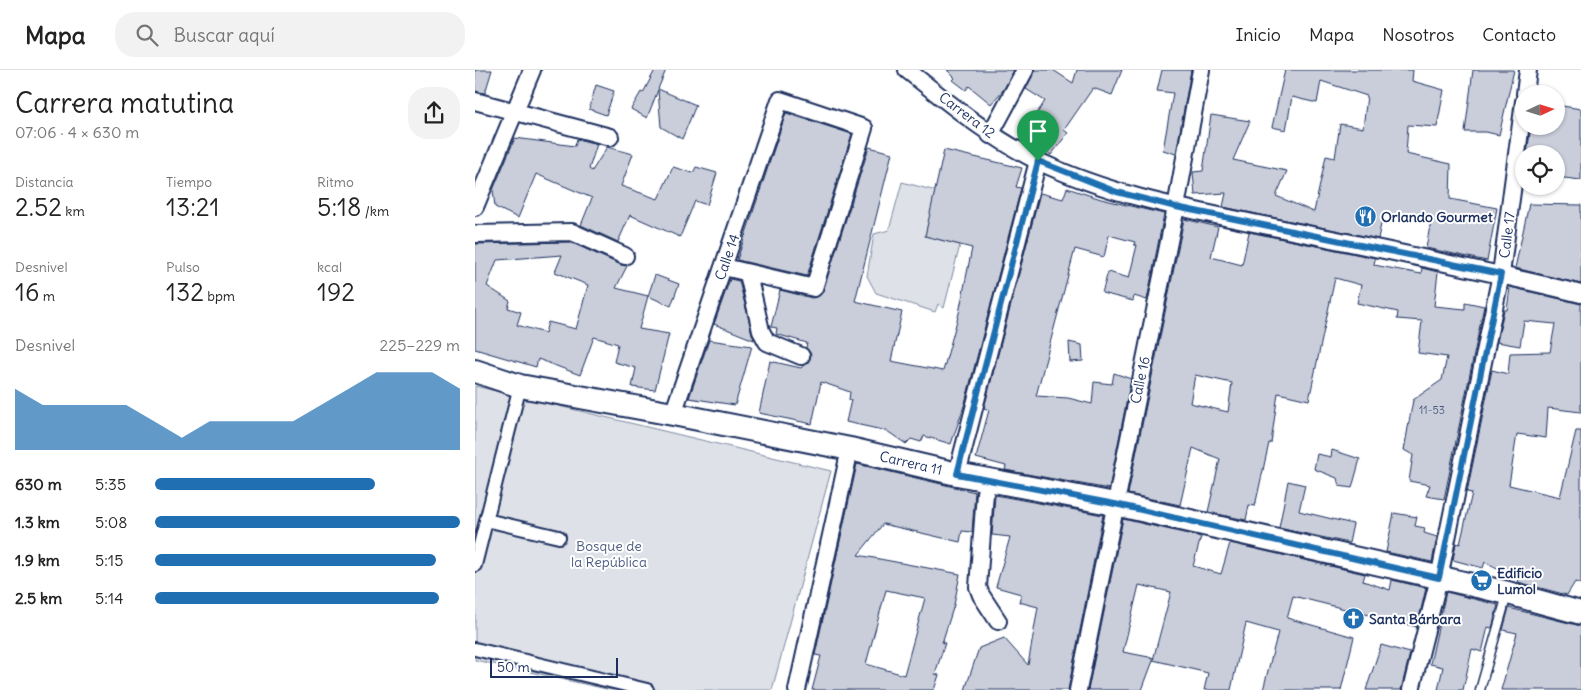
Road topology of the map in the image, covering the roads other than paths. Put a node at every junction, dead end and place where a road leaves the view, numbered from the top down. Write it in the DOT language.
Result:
graph roads {
  1 [pos="532,70"];
  2 [pos="907,70"];
  3 [pos="1025,70"];
  4 [pos="1201,70"];
  5 [pos="1528,70"];
  6 [pos="1526,85"];
  7 [pos="475,101"];
  8 [pos="514,112"];
  9 [pos="990,135"];
  10 [pos="1519,135"];
  11 [pos="609,136"];
  12 [pos="1038,161"];
  13 [pos="475,207"];
  14 [pos="1176,207"];
  15 [pos="475,234"];
  16 [pos="625,256"];
  17 [pos="724,267"];
  18 [pos="748,274"];
  19 [pos="1501,274"];
  20 [pos="1581,294"];
  21 [pos="801,356"];
  22 [pos="475,371"];
  23 [pos="521,386"];
  24 [pos="673,414"];
  25 [pos="850,449"];
  26 [pos="957,474"];
  27 [pos="989,480"];
  28 [pos="1115,504"];
  29 [pos="486,520"];
  30 [pos="559,537"];
  31 [pos="475,565"];
  32 [pos="1439,578"];
  33 [pos="1508,593"];
  34 [pos="1581,613"];
  35 [pos="998,621"];
  36 [pos="475,649"];
  37 [pos="647,690"];
  38 [pos="797,690"];
  39 [pos="1078,690"];
  40 [pos="1411,690"];
  41 [pos="1480,690"];
  1 -- 8 [label="street"];
  2 -- 9 [label="street, Carrera 12"];
  3 -- 9 [label="street"];
  4 -- 14 [label="street, Calle 16"];
  5 -- 6 [label="street"];
  7 -- 8 [label="street"];
  8 -- 11 [label="street"];
  8 -- 13 [label="street"];
  9 -- 12 [label="street, Carrera 12"];
  10 -- 19 [label="street, Calle 17"];
  12 -- 14 [label="street, Carrera 12"];
  12 -- 26 [label="street"];
  14 -- 19 [label="street, Carrera 12"];
  14 -- 28 [label="street, Calle 16"];
  15 -- 16 [label="street"];
  17 -- 18 [label="street"];
  17 -- 18 [label="street, Calle 14"];
  17 -- 24 [label="street, Calle 14"];
  18 -- 21 [label="street"];
  19 -- 20 [label="street, Carrera 12"];
  19 -- 32 [label="street, Calle 17"];
  22 -- 23 [label="main road, Carrera 11"];
  23 -- 24 [label="main road, Carrera 11"];
  23 -- 29 [label="street"];
  24 -- 25 [label="main road, Carrera 11"];
  25 -- 26 [label="main road, Carrera 11"];
  25 -- 38 [label="street"];
  26 -- 27 [label="main road, Carrera 11"];
  27 -- 28 [label="main road, Carrera 11"];
  27 -- 35 [label="street"];
  28 -- 32 [label="main road, Carrera 11"];
  28 -- 39 [label="street, Calle 16"];
  29 -- 30 [label="street"];
  29 -- 31 [label="street"];
  32 -- 33 [label="main road, Carrera 11"];
  32 -- 40 [label="street, Calle 17"];
  33 -- 34 [label="main road, Carrera 11"];
  33 -- 41 [label="lane"];
  36 -- 37 [label="street"];
}
